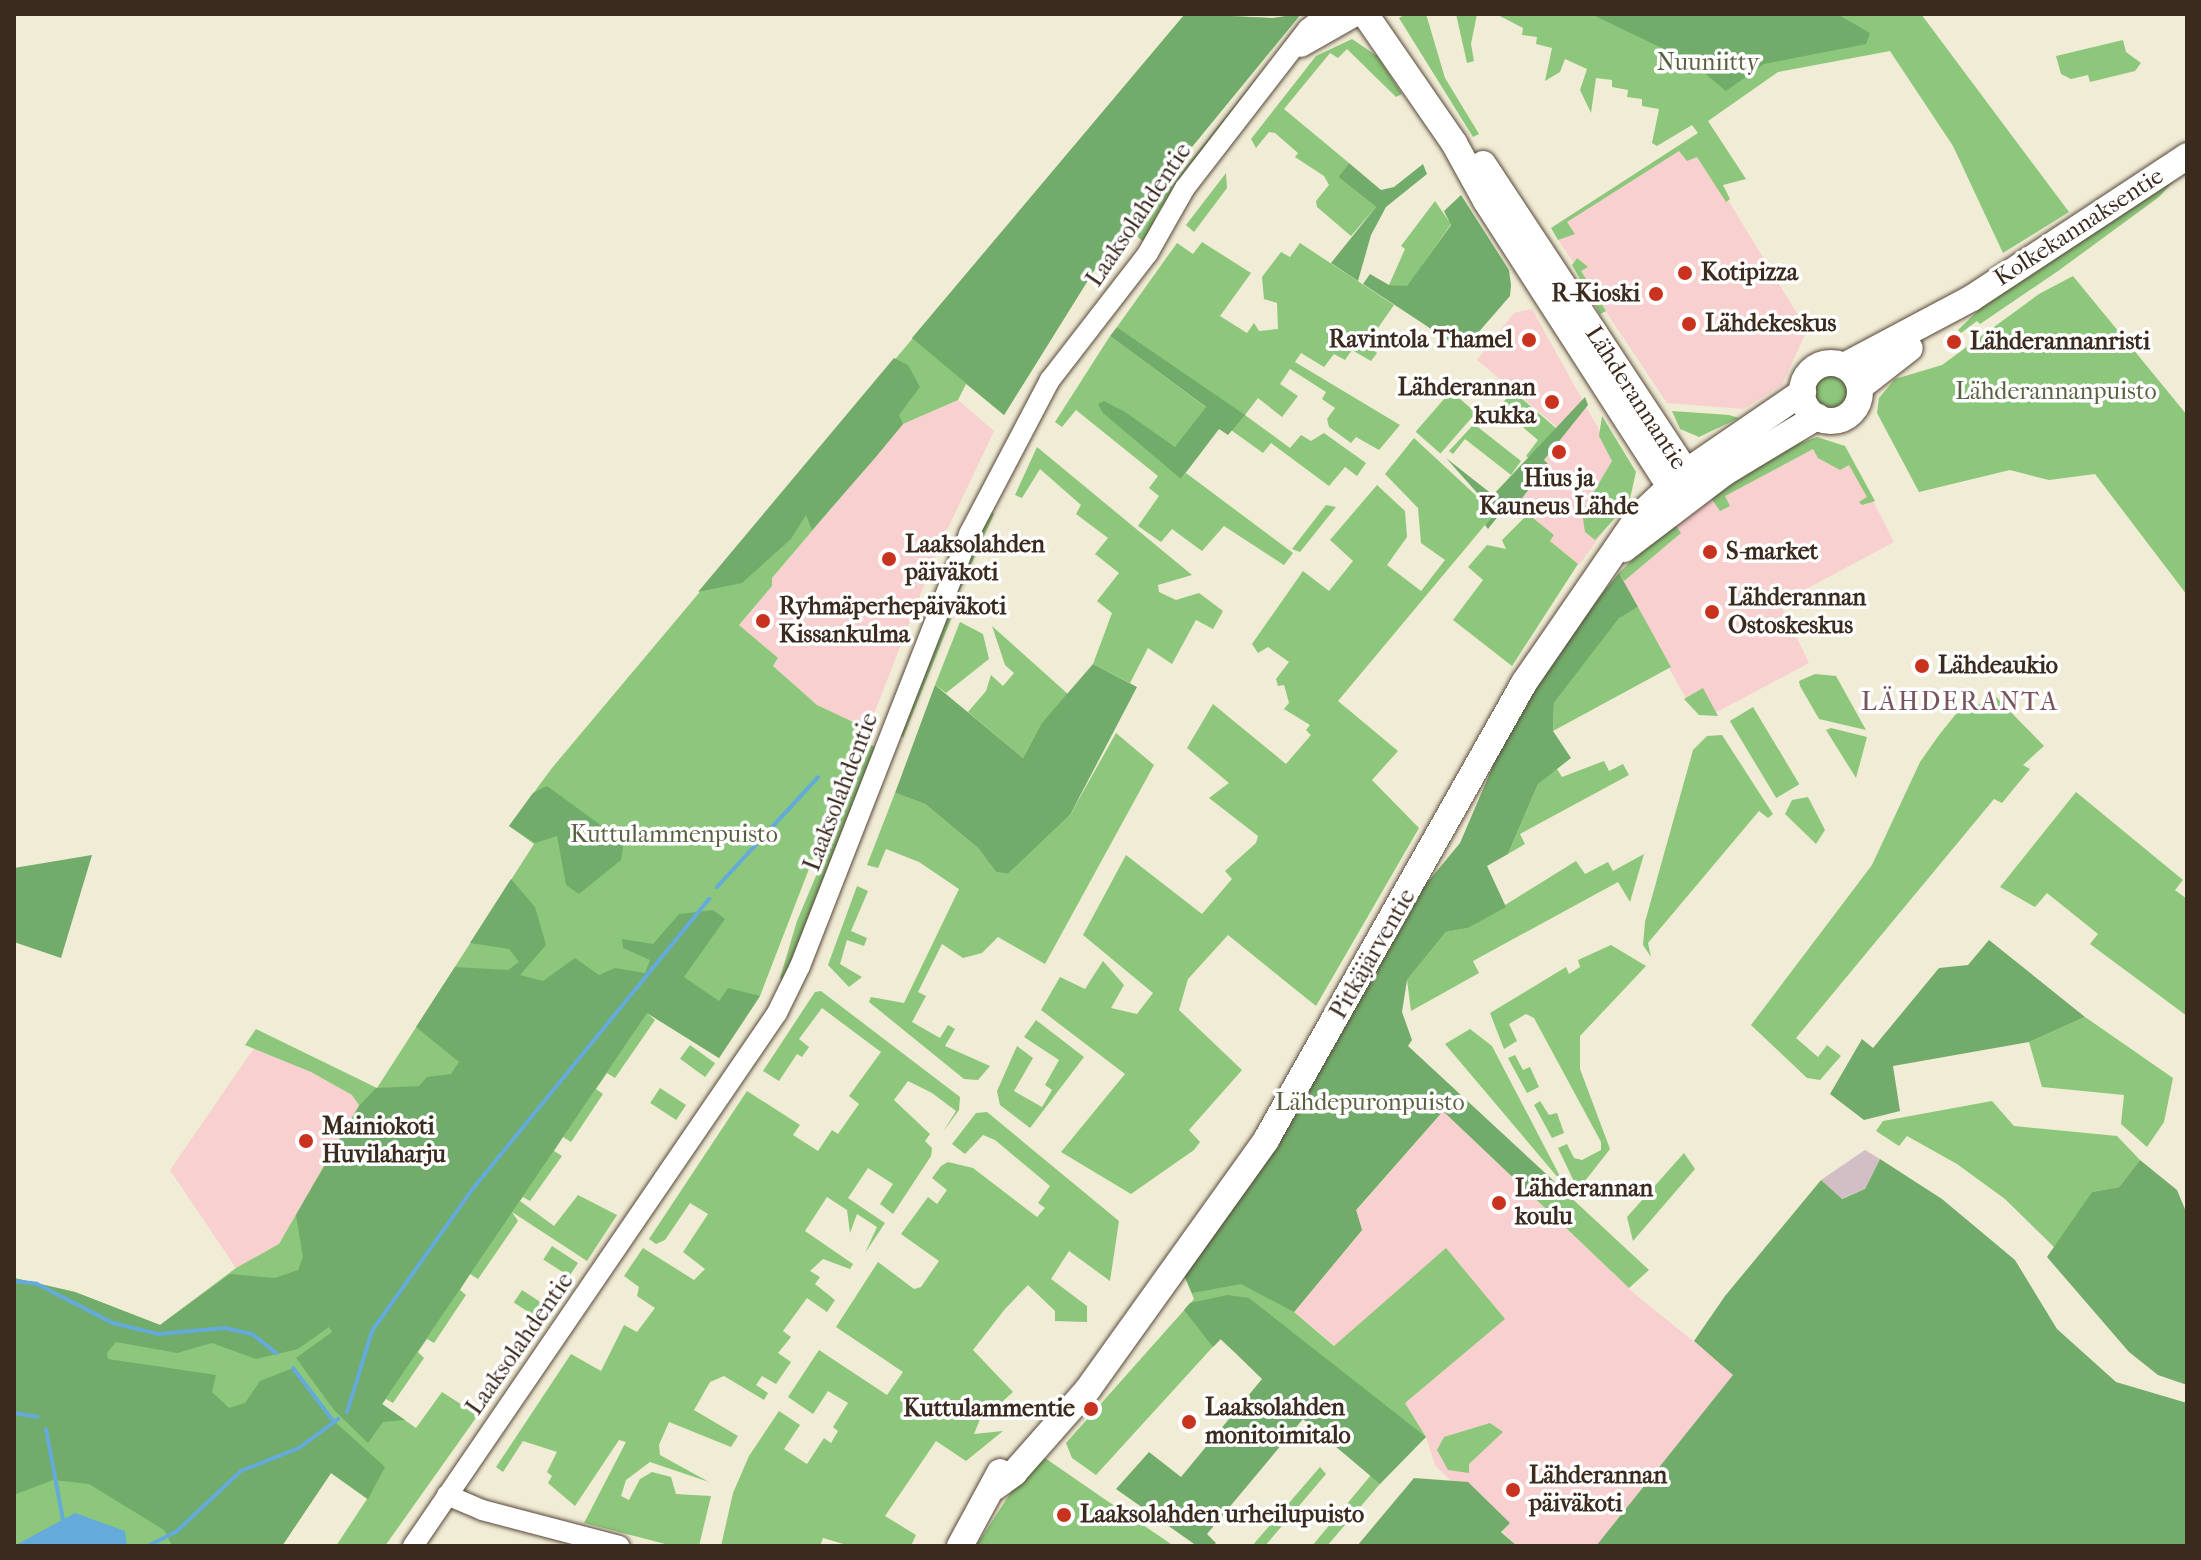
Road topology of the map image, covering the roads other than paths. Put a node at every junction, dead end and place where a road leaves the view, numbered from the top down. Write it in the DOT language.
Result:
graph roads {
  1 [pos="1327,14"];
  2 [pos="1362,14"];
  3 [pos="1386,14"];
  4 [pos="1297,49"];
  5 [pos="2187,156"];
  6 [pos="1972,298"];
  7 [pos="1844,366"];
  8 [pos="1860,387"];
  9 [pos="1803,392"];
  10 [pos="1817,417"];
  11 [pos="1682,484"];
  12 [pos="447,1495"];
  13 [pos="413,1546"];
  14 [pos="619,1546"];
  15 [pos="960,1546"];
  1 -- 4 [label="street, Laaksolahdentie"];
  2 -- 4 [label="street, Laaksolahdentie"];
  2 -- 11 [label="main road, Lähderannantie"];
  3 -- 11 [label="main road, Lähderannantie"];
  4 -- 12 [label="street, Laaksolahdentie"];
  5 -- 6 [label="main road, Kolkekannaksentie"];
  6 -- 7 [label="main road, Kolkekannaksentie"];
  6 -- 8 [label="main road, Kolkekannaksentie"];
  7 -- 8 [label="main road"];
  7 -- 9 [label="main road"];
  8 -- 10 [label="main road"];
  9 -- 10 [label="main road"];
  9 -- 11 [label="main road"];
  10 -- 11 [label="main road"];
  11 -- 15 [label="main road, Pitkäjärventie"];
  12 -- 13 [label="street, Laaksolahdentie"];
  12 -- 14 [label="street"];
}
